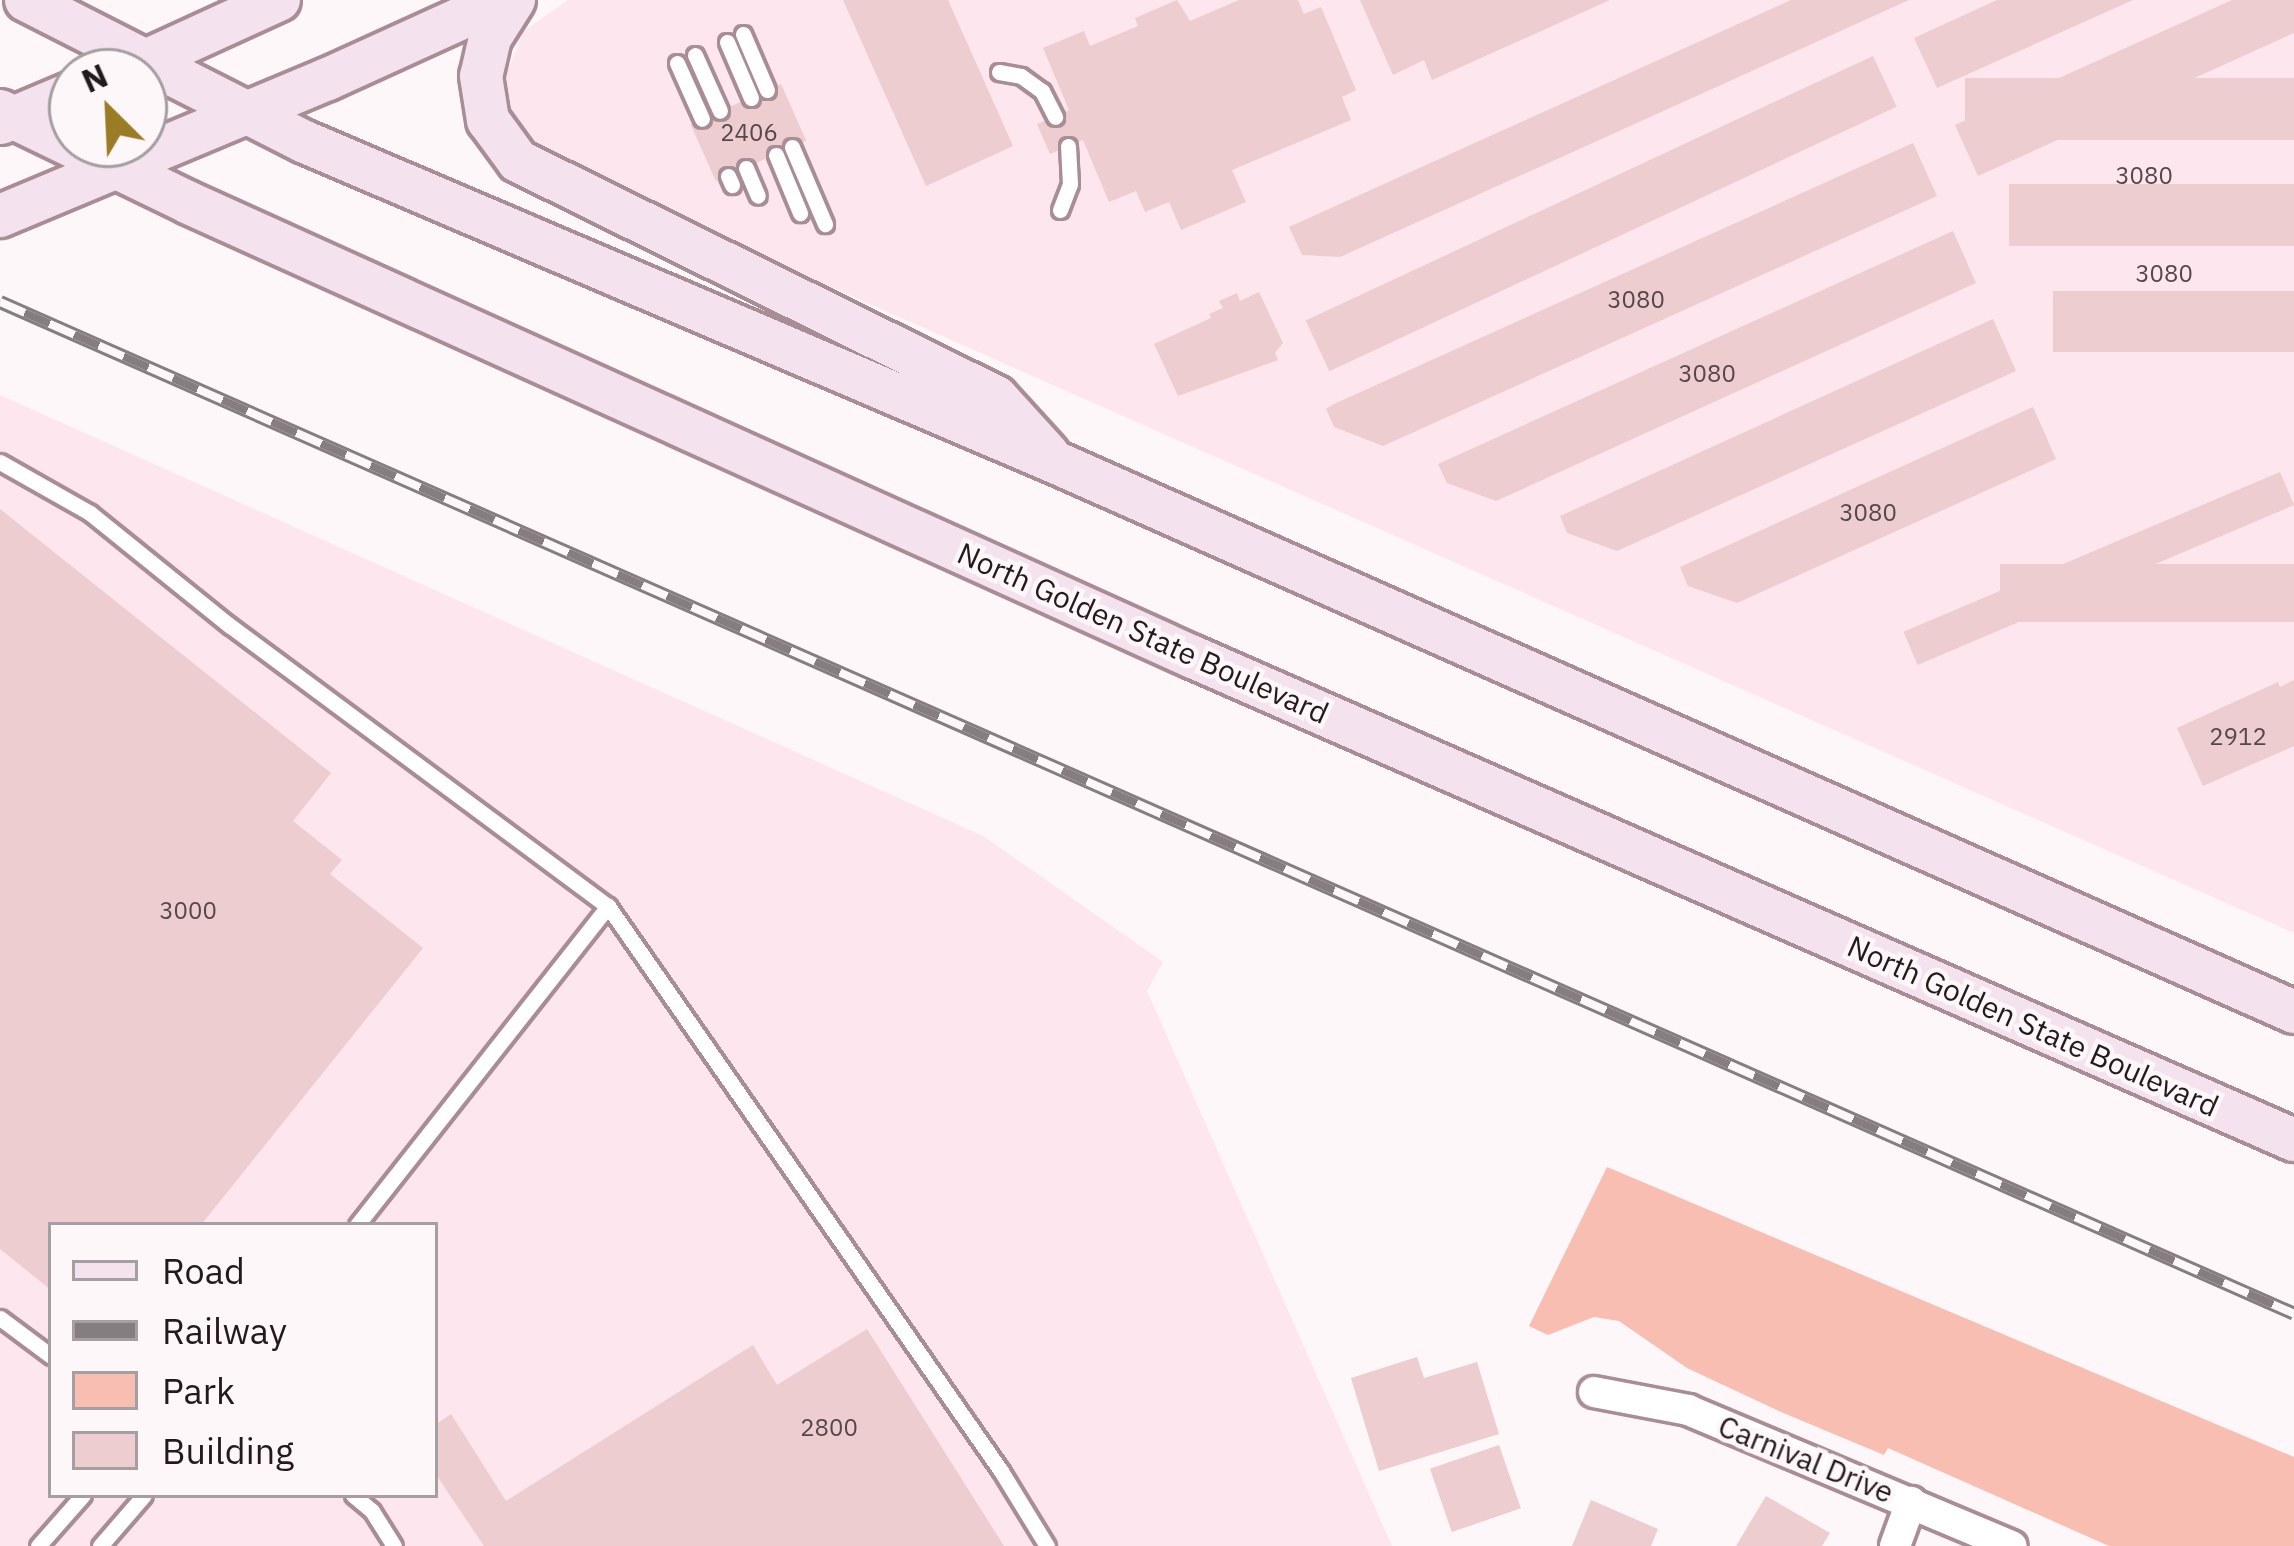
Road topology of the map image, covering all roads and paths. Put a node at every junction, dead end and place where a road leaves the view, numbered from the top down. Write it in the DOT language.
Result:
graph roads {
  1 [pos="26,0"];
  2 [pos="279,0"];
  3 [pos="501,0"];
  4 [pos="514,0"];
  5 [pos="105,48"];
  6 [pos="168,51"];
  7 [pos="695,55"];
  8 [pos="677,63"];
  9 [pos="999,71"];
  10 [pos="168,80"];
  11 [pos="767,90"];
  12 [pos="751,98"];
  13 [pos="48,102"];
  14 [pos="720,111"];
  15 [pos="248,112"];
  16 [pos="5,117"];
  17 [pos="1054,117"];
  18 [pos="703,119"];
  19 [pos="48,136"];
  20 [pos="168,146"];
  21 [pos="1068,146"];
  22 [pos="792,147"];
  23 [pos="776,155"];
  24 [pos="115,168"];
  25 [pos="119,168"];
  26 [pos="746,168"];
  27 [pos="758,196"];
  28 [pos="1060,210"];
  29 [pos="800,213"];
  30 [pos="0,216"];
  31 [pos="825,224"];
  32 [pos="0,462"];
  33 [pos="1057,463"];
  34 [pos="608,906"];
  35 [pos="2294,1012"];
  36 [pos="2294,1140"];
  37 [pos="359,1222"];
  38 [pos="0,1318"];
  39 [pos="48,1354"];
  40 [pos="1594,1392"];
  41 [pos="80,1498"];
  42 [pos="141,1498"];
  43 [pos="357,1498"];
  44 [pos="1911,1502"];
  45 [pos="38,1546"];
  46 [pos="100,1546"];
  47 [pos="394,1546"];
  48 [pos="1047,1546"];
  49 [pos="1895,1546"];
  50 [pos="2012,1546"];
  1 -- 5 [label="main road"];
  2 -- 6 [label="main road"];
  3 -- 15 [label="main road"];
  4 -- 33 [label="main road"];
  7 -- 14 [label="lane"];
  8 -- 18 [label="lane"];
  9 -- 17 [label="lane"];
  10 -- 15 [label="main road"];
  11 -- 12 [label="lane"];
  13 -- 16 [label="main road"];
  15 -- 20 [label="main road"];
  15 -- 33 [label="main road"];
  16 -- 19 [label="main road, North Golden State Boulevard"];
  21 -- 28 [label="lane"];
  22 -- 31 [label="lane"];
  23 -- 29 [label="lane"];
  24 -- 30 [label="main road"];
  25 -- 36 [label="main road, North Golden State Boulevard"];
  26 -- 27 [label="lane"];
  32 -- 34 [label="lane"];
  33 -- 35 [label="main road"];
  34 -- 37 [label="lane"];
  34 -- 48 [label="lane"];
  38 -- 39 [label="lane"];
  40 -- 44 [label="street, Carnival Drive"];
  41 -- 45 [label="lane"];
  42 -- 46 [label="lane"];
  43 -- 47 [label="lane"];
  44 -- 49 [label="street"];
  44 -- 50 [label="street, Carnival Drive"];
}
